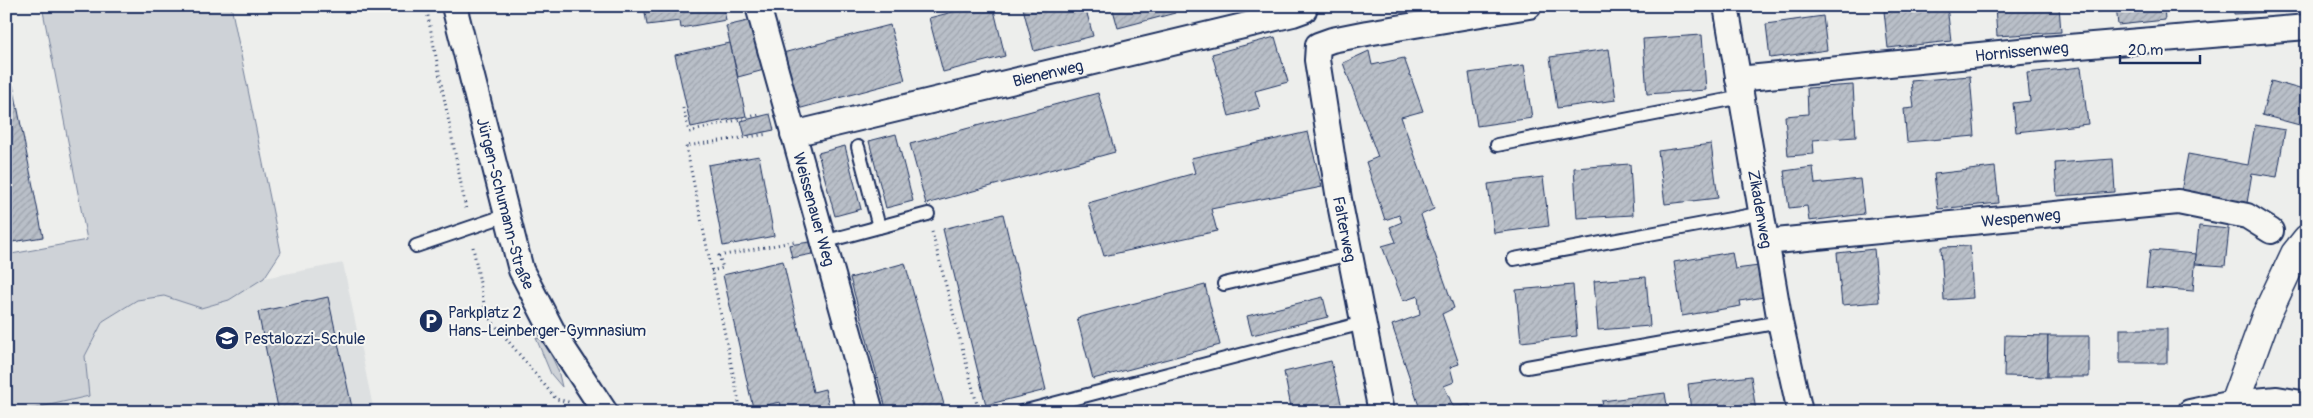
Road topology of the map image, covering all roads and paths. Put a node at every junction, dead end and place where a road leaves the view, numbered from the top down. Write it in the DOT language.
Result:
graph roads {
  1 [pos="454,6"];
  2 [pos="758,6"];
  3 [pos="1529,6"];
  4 [pos="1726,6"];
  5 [pos="1305,8"];
  6 [pos="2307,27"];
  7 [pos="1740,88"];
  8 [pos="683,108"];
  9 [pos="786,108"];
  10 [pos="794,134"];
  11 [pos="1497,145"];
  12 [pos="858,147"];
  13 [pos="1763,213"];
  14 [pos="928,214"];
  15 [pos="507,215"];
  16 [pos="879,227"];
  17 [pos="2271,231"];
  18 [pos="2307,239"];
  19 [pos="789,242"];
  20 [pos="823,242"];
  21 [pos="1766,242"];
  22 [pos="416,246"];
  23 [pos="1350,254"];
  24 [pos="1514,259"];
  25 [pos="711,271"];
  26 [pos="1224,284"];
  27 [pos="1780,322"];
  28 [pos="1363,323"];
  29 [pos="1527,367"];
  30 [pos="2307,404"];
  31 [pos="2232,408"];
  32 [pos="605,412"];
  33 [pos="741,412"];
  34 [pos="871,412"];
  35 [pos="978,412"];
  36 [pos="1022,412"];
  37 [pos="1380,412"];
  38 [pos="1800,412"];
  39 [pos="2190,412"];
  1 -- 15 [label="street, Jürgen-Schumann-Straße"];
  2 -- 9 [label="street, Weissenauer Weg"];
  3 -- 23 [label="street, Falterweg"];
  4 -- 7 [label="street, Zikadenweg"];
  5 -- 10 [label="street, Bienenweg"];
  6 -- 7 [label="street, Hornissenweg"];
  7 -- 11 [label="lane"];
  7 -- 13 [label="street, Zikadenweg"];
  8 -- 9 [label="path"];
  9 -- 10 [label="street, Weissenauer Weg"];
  10 -- 20 [label="street, Weissenauer Weg"];
  10 -- 25 [label="path"];
  12 -- 16 [label="lane"];
  13 -- 21 [label="street, Zikadenweg"];
  13 -- 24 [label="lane"];
  14 -- 16 [label="lane"];
  14 -- 35 [label="path"];
  15 -- 22 [label="lane"];
  15 -- 32 [label="street, Jürgen-Schumann-Straße"];
  16 -- 20 [label="lane"];
  17 -- 21 [label="street, Wespenweg"];
  18 -- 31 [label="main road"];
  19 -- 25 [label="path"];
  20 -- 34 [label="street, Weissenauer Weg"];
  21 -- 27 [label="street, Zikadenweg"];
  23 -- 26 [label="lane"];
  23 -- 28 [label="street, Falterweg"];
  25 -- 33 [label="path"];
  27 -- 29 [label="lane"];
  27 -- 38 [label="street, Zikadenweg"];
  28 -- 36 [label="lane"];
  28 -- 37 [label="street, Falterweg"];
  30 -- 31 [label="street"];
  31 -- 39 [label="street"];
}
